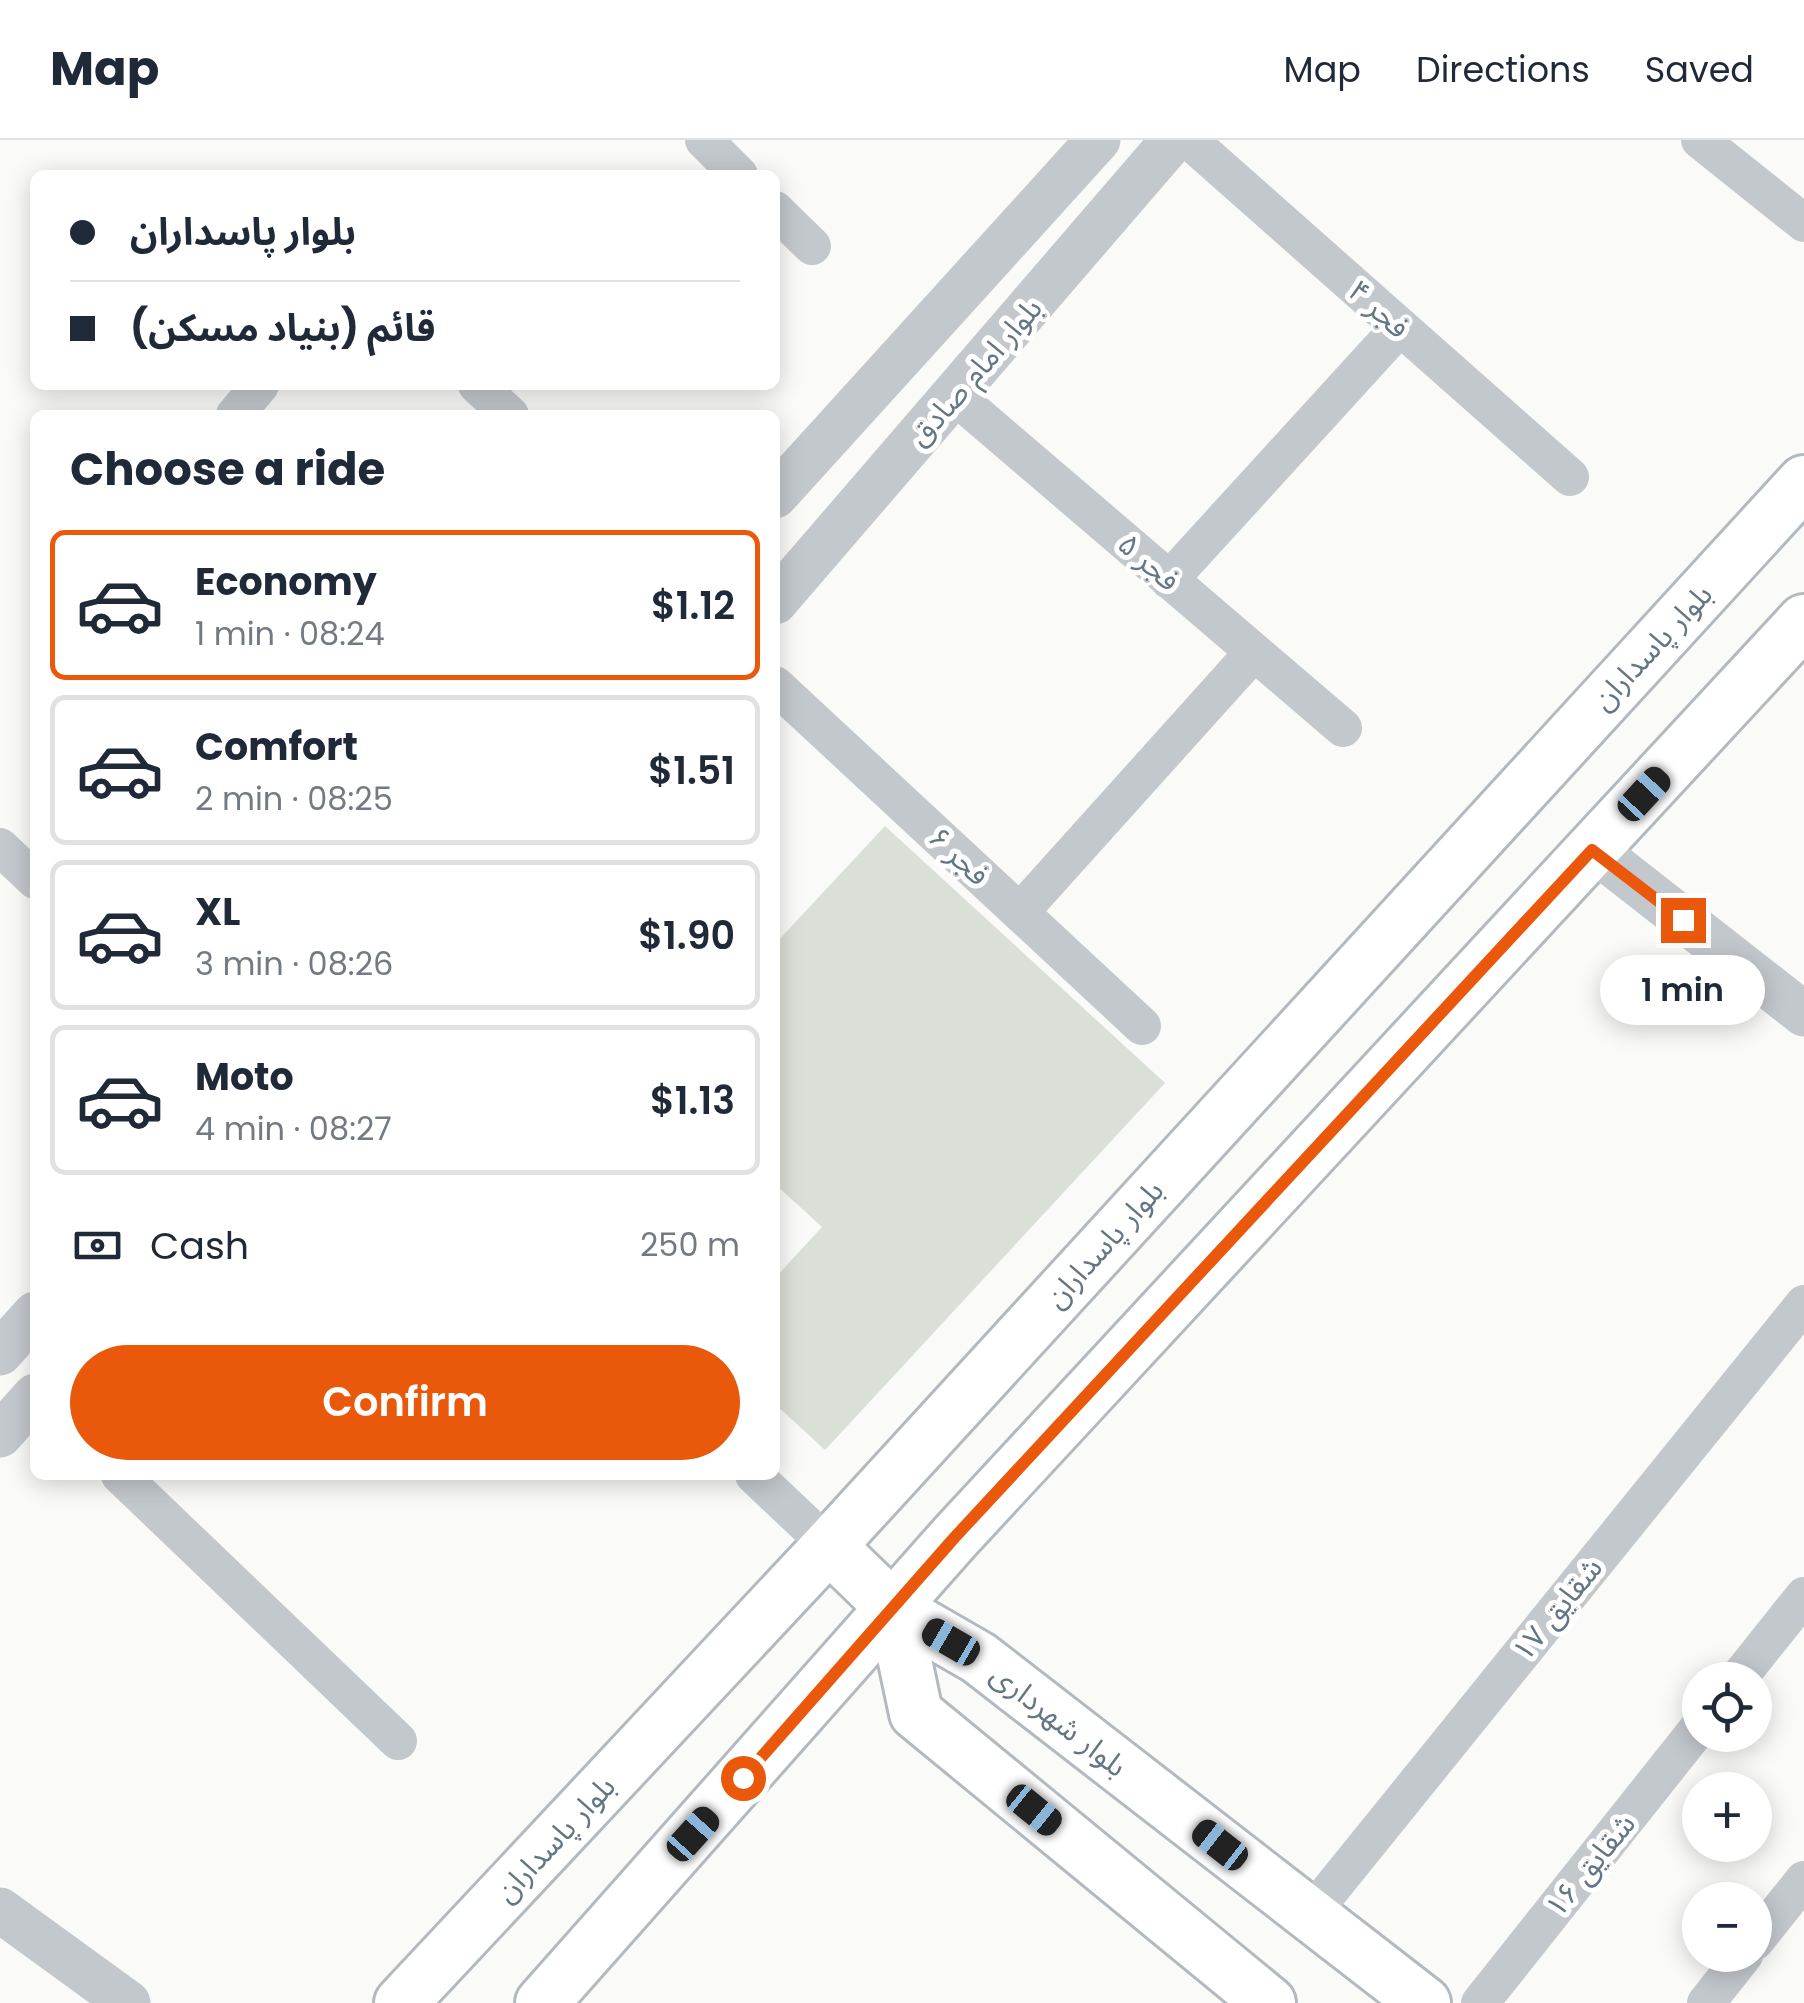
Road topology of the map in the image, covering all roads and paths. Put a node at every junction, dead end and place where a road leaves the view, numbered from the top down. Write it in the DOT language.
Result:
graph roads {
  1 [pos="704,140"];
  2 [pos="1098,140"];
  3 [pos="1173,140"];
  4 [pos="1189,140"];
  5 [pos="1700,140"];
  6 [pos="734,170"];
  7 [pos="780,215"];
  8 [pos="1804,223"];
  9 [pos="812,246"];
  10 [pos="1400,327"];
  11 [pos="256,390"];
  12 [pos="482,390"];
  13 [pos="955,396"];
  14 [pos="239,410"];
  15 [pos="504,410"];
  16 [pos="1570,476"];
  17 [pos="1804,482"];
  18 [pos="780,490"];
  19 [pos="780,518"];
  20 [pos="818,552"];
  21 [pos="1170,580"];
  22 [pos="780,596"];
  23 [pos="1804,621"];
  24 [pos="1254,652"];
  25 [pos="780,691"];
  26 [pos="1343,728"];
  27 [pos="0,847"];
  28 [pos="1592,850"];
  29 [pos="30,875"];
  30 [pos="1020,912"];
  31 [pos="1804,1014"];
  32 [pos="1142,1026"];
  33 [pos="1804,1304"];
  34 [pos="30,1402"];
  35 [pos="0,1435"];
  36 [pos="125,1480"];
  37 [pos="759,1480"];
  38 [pos="829,1546"];
  39 [pos="1804,1596"];
  40 [pos="894,1609"];
  41 [pos="1751,1662"];
  42 [pos="398,1742"];
  43 [pos="1682,1749"];
  44 [pos="1804,1880"];
  45 [pos="0,1910"];
  46 [pos="1310,1915"];
  47 [pos="1772,1920"];
  48 [pos="1731,1972"];
  49 [pos="128,2003"];
  50 [pos="401,2003"];
  51 [pos="542,2003"];
  52 [pos="1269,2003"];
  53 [pos="1424,2003"];
  54 [pos="1480,2003"];
  55 [pos="1706,2003"];
  1 -- 6 [label="street"];
  2 -- 18 [label="street, بلوار امام صادق"];
  3 -- 13 [label="street, بلوار امام صادق"];
  4 -- 10 [label="street, فجر ۴"];
  5 -- 8 [label="street"];
  7 -- 9 [label="street"];
  10 -- 16 [label="street, فجر ۴"];
  10 -- 21 [label="street"];
  11 -- 14 [label="street"];
  12 -- 15 [label="street"];
  13 -- 20 [label="street, بلوار امام صادق"];
  13 -- 21 [label="street, فجر ۵"];
  17 -- 38 [label="main road, بلوار پاسداران"];
  19 -- 20 [label="street"];
  20 -- 22 [label="street, بلوار امام صادق"];
  21 -- 24 [label="street, فجر ۵"];
  23 -- 28 [label="main road"];
  24 -- 26 [label="street, فجر ۵"];
  24 -- 30 [label="street"];
  25 -- 30 [label="street, فجر ۶"];
  27 -- 29 [label="street"];
  28 -- 31 [label="street"];
  28 -- 40 [label="main road"];
  30 -- 32 [label="street, فجر ۶"];
  33 -- 46 [label="street, شقایق ۱۷"];
  34 -- 35 [label="street"];
  36 -- 42 [label="street"];
  37 -- 38 [label="street"];
  38 -- 40 [label="main road, بلوار شهرداری"];
  38 -- 50 [label="main road, بلوار پاسداران"];
  39 -- 41 [label="street"];
  40 -- 46 [label="main road, بلوار شهرداری"];
  40 -- 51 [label="main road"];
  40 -- 52 [label="main road"];
  43 -- 54 [label="street, شقایق ۱۶"];
  44 -- 47 [label="street"];
  45 -- 49 [label="street"];
  46 -- 53 [label="main road, بلوار شهرداری"];
  48 -- 55 [label="street"];
}
